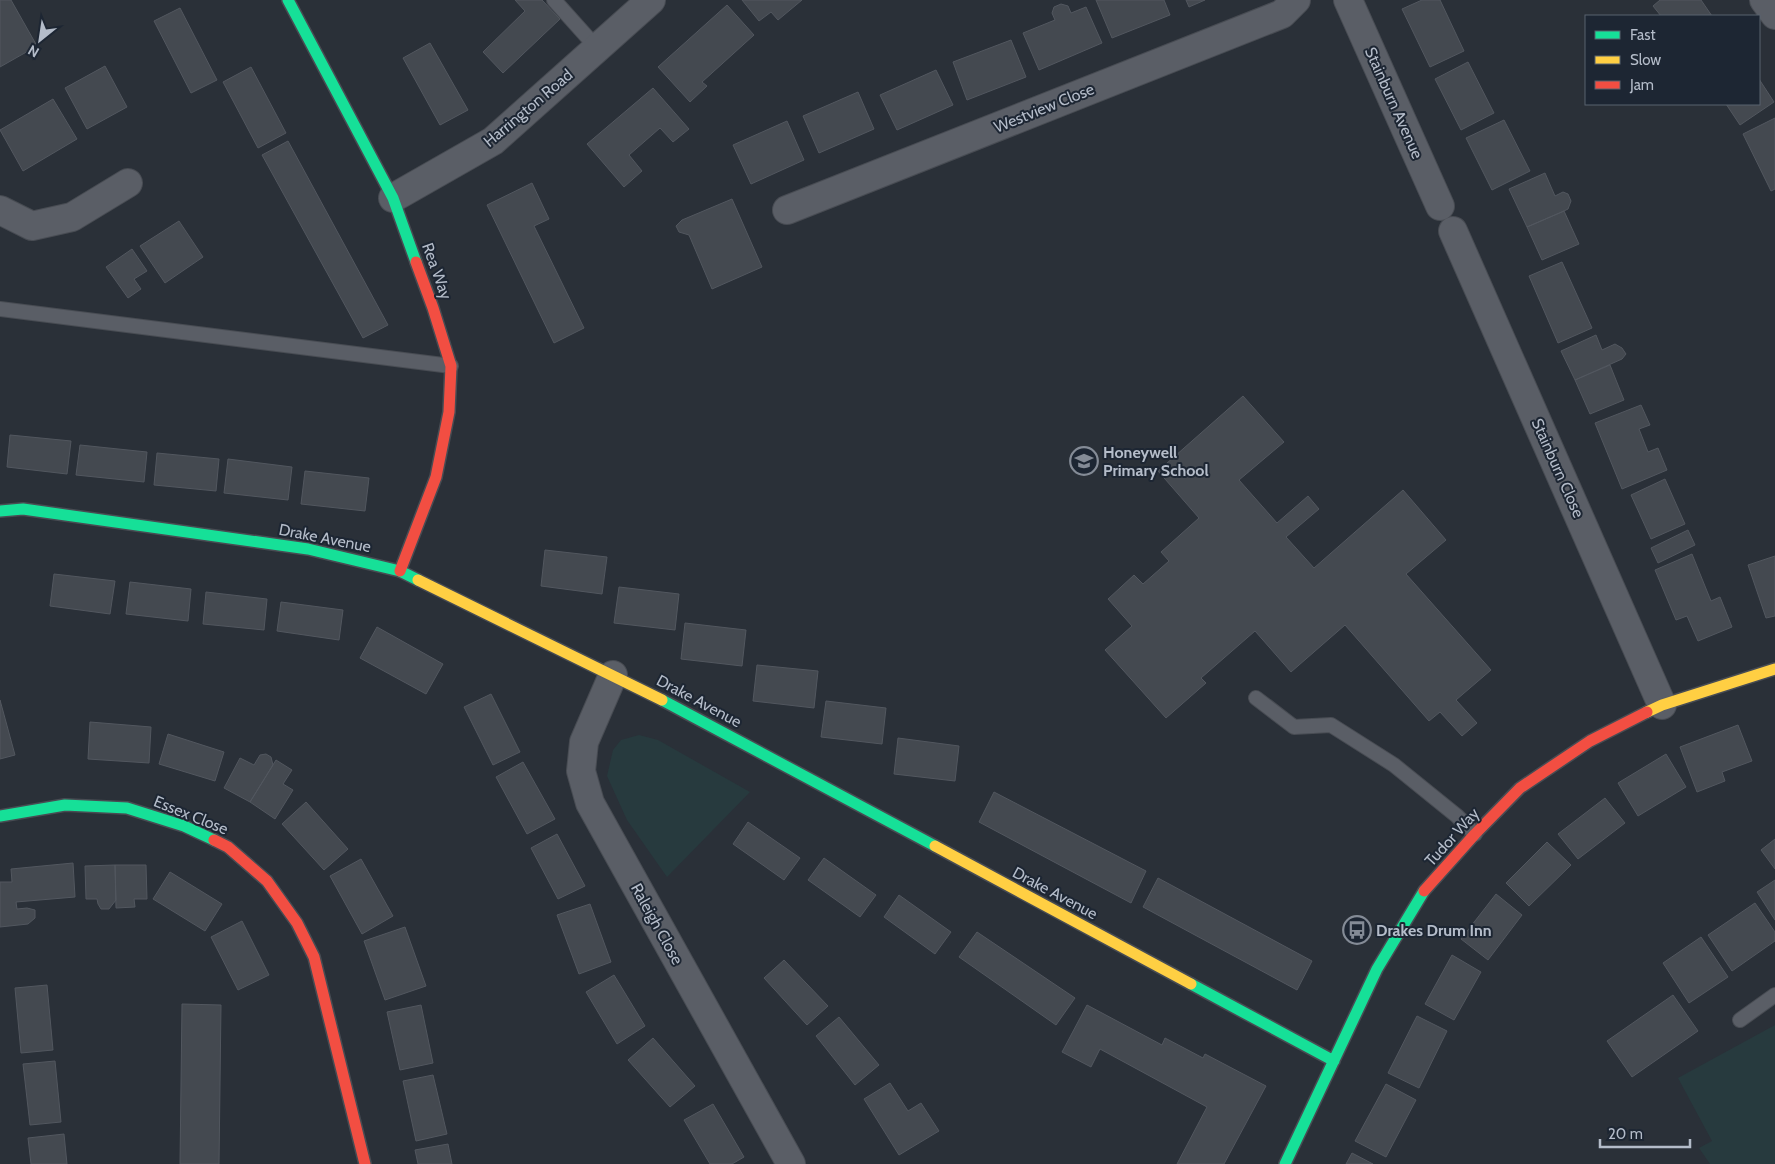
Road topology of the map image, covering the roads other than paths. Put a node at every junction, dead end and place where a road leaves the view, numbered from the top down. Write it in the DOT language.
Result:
graph roads {
  1 [pos="288,0"];
  2 [pos="554,0"];
  3 [pos="651,0"];
  4 [pos="1296,0"];
  5 [pos="1348,0"];
  6 [pos="1764,0"];
  7 [pos="1775,15"];
  8 [pos="597,48"];
  9 [pos="128,184"];
  10 [pos="393,198"];
  11 [pos="1440,206"];
  12 [pos="0,210"];
  13 [pos="787,210"];
  14 [pos="1453,231"];
  15 [pos="0,309"];
  16 [pos="451,366"];
  17 [pos="0,512"];
  18 [pos="400,571"];
  19 [pos="1775,669"];
  20 [pos="613,675"];
  21 [pos="1256,698"];
  22 [pos="1662,705"];
  23 [pos="0,816"];
  24 [pos="1475,834"];
  25 [pos="1775,995"];
  26 [pos="1740,1020"];
  27 [pos="1334,1061"];
  28 [pos="365,1164"];
  29 [pos="791,1164"];
  30 [pos="1285,1164"];
  1 -- 10 [label="street, Rea Way"];
  2 -- 8 [label="lane"];
  3 -- 8 [label="street, Harrington Road"];
  4 -- 13 [label="street, Westview Close"];
  5 -- 11 [label="street, Stainburn Avenue"];
  6 -- 7 [label="street"];
  8 -- 10 [label="street, Harrington Road"];
  9 -- 12 [label="street"];
  10 -- 16 [label="street, Rea Way"];
  14 -- 22 [label="street, Stainburn Close"];
  15 -- 16 [label="lane"];
  16 -- 18 [label="street, Rea Way"];
  17 -- 18 [label="street, Drake Avenue"];
  18 -- 20 [label="street, Drake Avenue"];
  19 -- 22 [label="street, Tudor Way"];
  20 -- 27 [label="street, Drake Avenue"];
  20 -- 29 [label="street, Raleigh Close"];
  21 -- 24 [label="lane"];
  22 -- 24 [label="street, Tudor Way"];
  23 -- 28 [label="street, Essex Close"];
  24 -- 27 [label="street, Tudor Way"];
  25 -- 26 [label="lane"];
  27 -- 30 [label="street, Tudor Way"];
}
